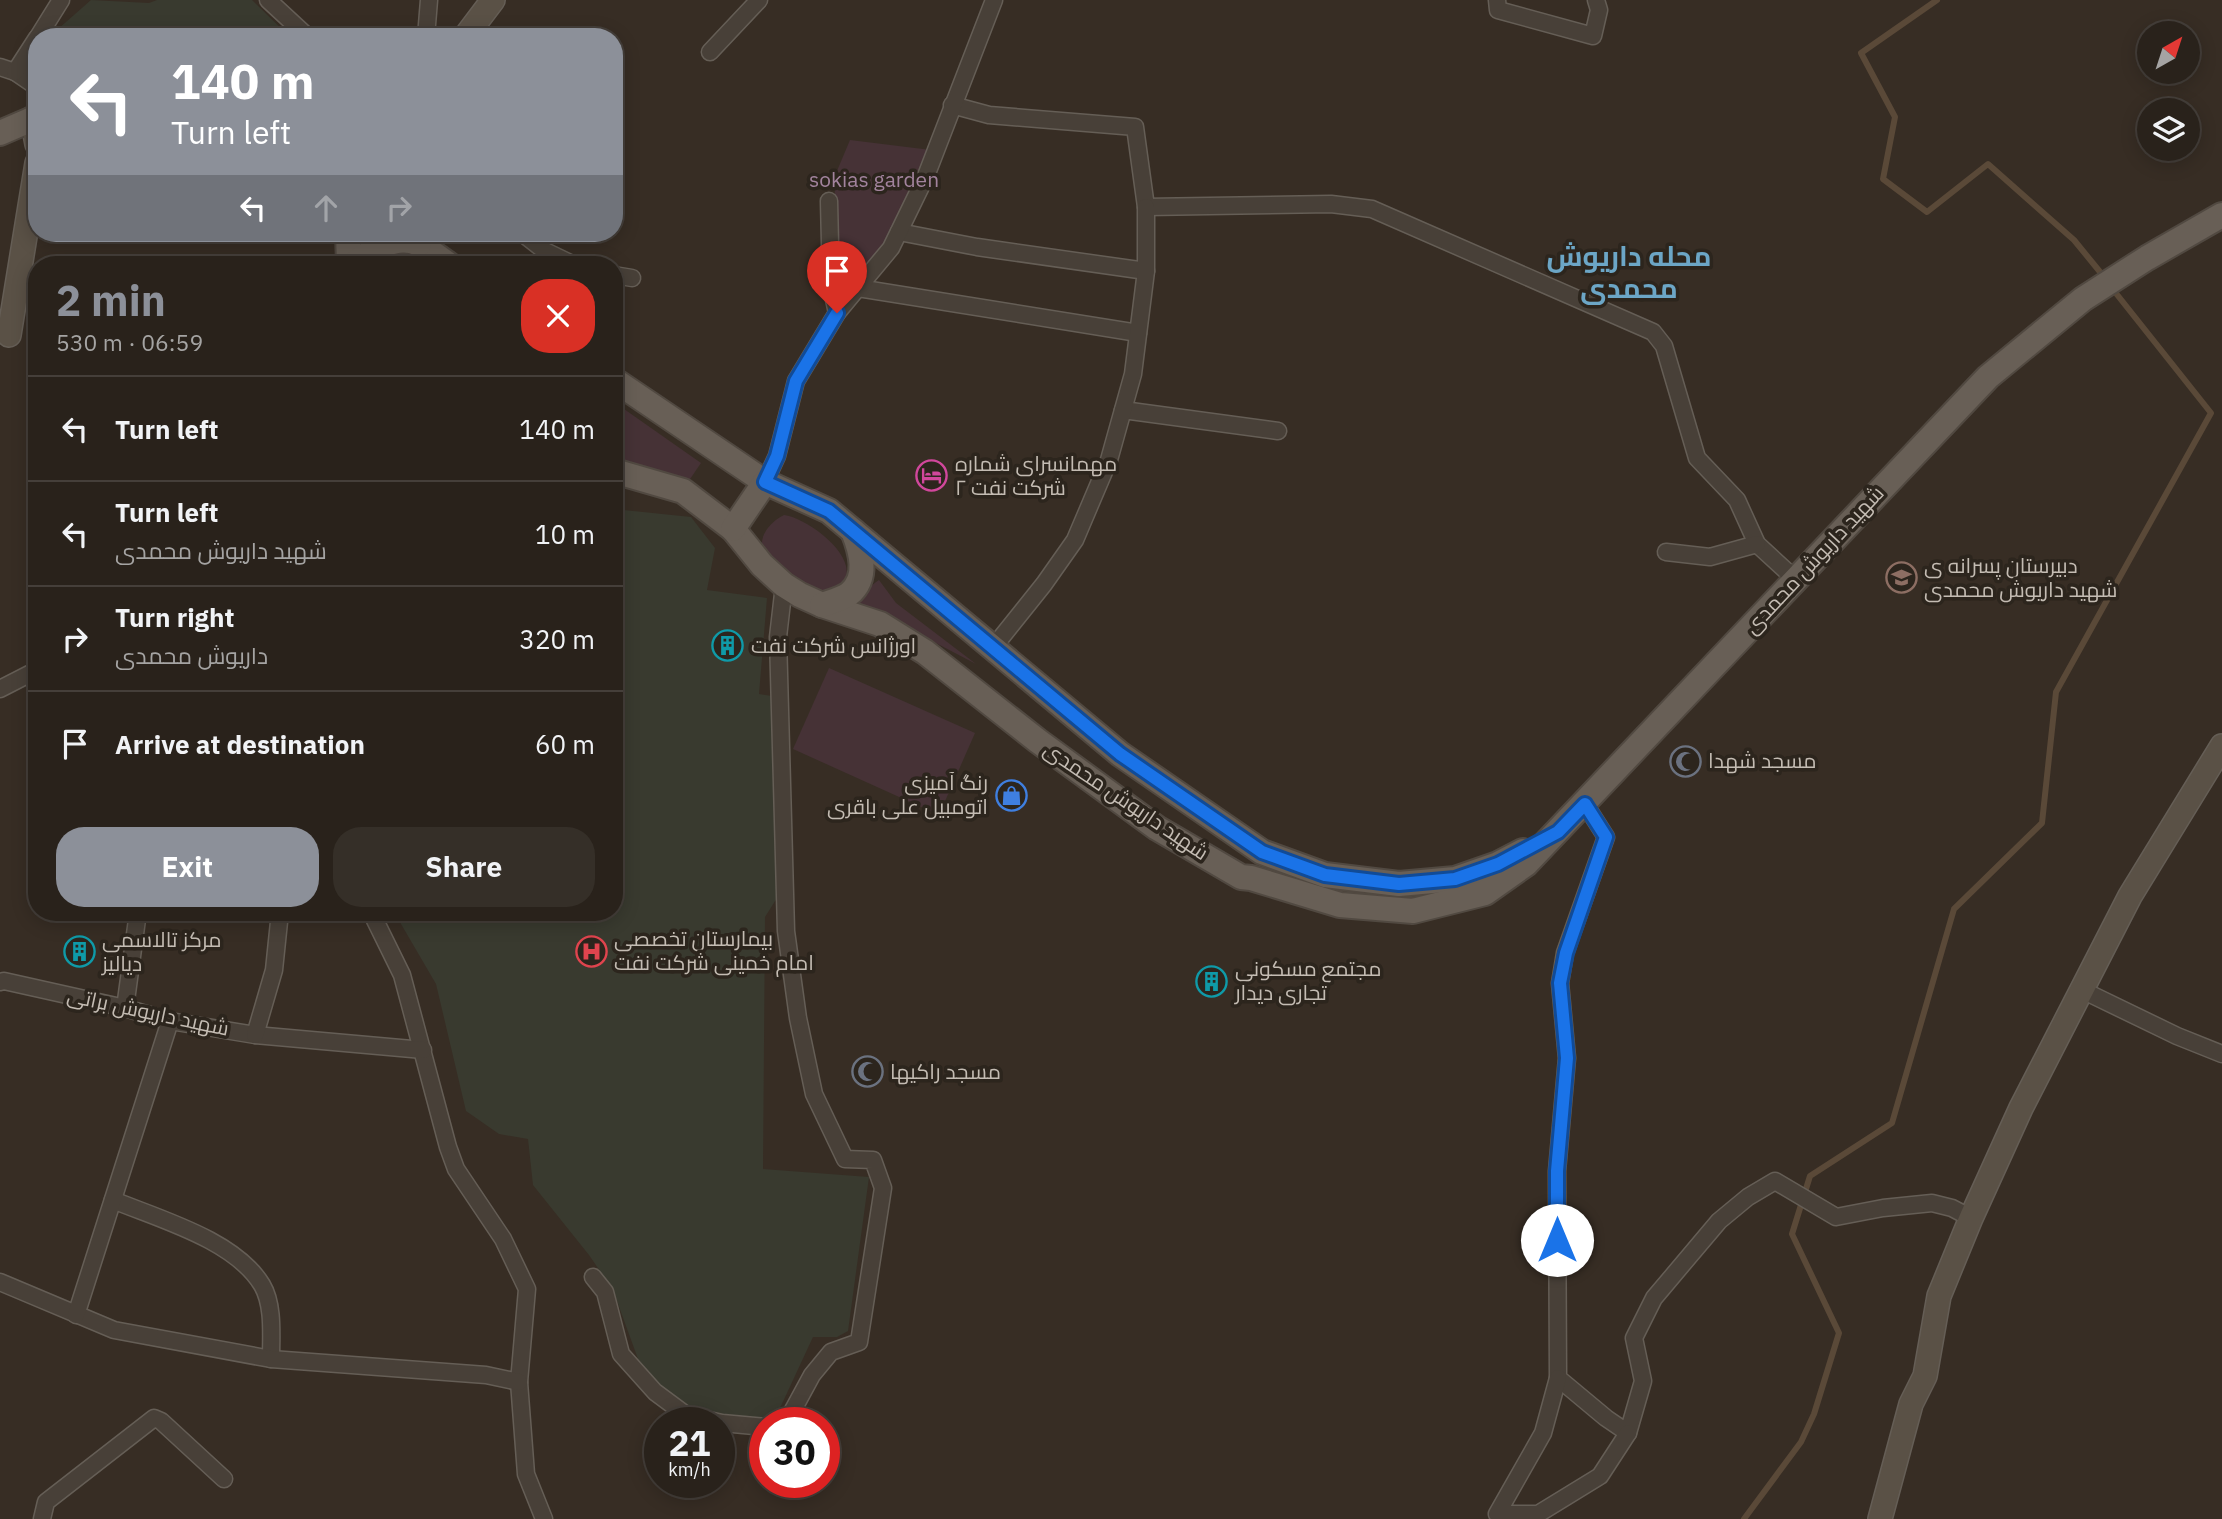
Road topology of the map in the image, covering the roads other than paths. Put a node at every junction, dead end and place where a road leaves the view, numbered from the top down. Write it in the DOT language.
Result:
graph roads {
  1 [pos="61,0"];
  2 [pos="268,0"];
  3 [pos="429,0"];
  4 [pos="493,0"];
  5 [pos="759,0"];
  6 [pos="994,0"];
  7 [pos="1497,0"];
  8 [pos="1597,0"];
  9 [pos="43,28"];
  10 [pos="298,28"];
  11 [pos="427,28"];
  12 [pos="472,28"];
  13 [pos="28,48"];
  14 [pos="710,52"];
  15 [pos="8,70"];
  16 [pos="28,82"];
  17 [pos="952,106"];
  18 [pos="28,120"];
  19 [pos="0,133"];
  20 [pos="829,201"];
  21 [pos="1146,207"];
  22 [pos="2222,215"];
  23 [pos="28,218"];
  24 [pos="899,232"];
  25 [pos="392,242"];
  26 [pos="392,242"];
  27 [pos="414,242"];
  28 [pos="418,242"];
  29 [pos="534,242"];
  30 [pos="364,256"];
  31 [pos="437,256"];
  32 [pos="555,256"];
  33 [pos="1146,271"];
  34 [pos="623,276"];
  35 [pos="632,278"];
  36 [pos="858,288"];
  37 [pos="837,313"];
  38 [pos="1138,333"];
  39 [pos="9,335"];
  40 [pos="623,386"];
  41 [pos="1123,410"];
  42 [pos="1278,431"];
  43 [pos="623,474"];
  44 [pos="765,482"];
  45 [pos="733,529"];
  46 [pos="853,531"];
  47 [pos="1757,544"];
  48 [pos="1666,552"];
  49 [pos="1795,579"];
  50 [pos="784,585"];
  51 [pos="822,604"];
  52 [pos="992,649"];
  53 [pos="28,675"];
  54 [pos="0,689"];
  55 [pos="2222,746"];
  56 [pos="1585,804"];
  57 [pos="1558,832"];
  58 [pos="137,921"];
  59 [pos="279,921"];
  60 [pos="375,921"];
  61 [pos="0,982"];
  62 [pos="2082,990"];
  63 [pos="125,1008"];
  64 [pos="170,1021"];
  65 [pos="255,1035"];
  66 [pos="423,1050"];
  67 [pos="2222,1054"];
  68 [pos="113,1200"];
  69 [pos="1971,1218"];
  70 [pos="593,1277"];
  71 [pos="0,1282"];
  72 [pos="76,1315"];
  73 [pos="271,1359"];
  74 [pos="1558,1378"];
  75 [pos="519,1382"];
  76 [pos="795,1407"];
  77 [pos="749,1426"];
  78 [pos="1628,1433"];
  79 [pos="224,1479"];
  80 [pos="1491,1517"];
  81 [pos="41,1519"];
  82 [pos="544,1519"];
  83 [pos="1880,1519"];
  1 -- 9 [label="street"];
  2 -- 10 [label="street"];
  3 -- 11 [label="street"];
  4 -- 12 [label="main road"];
  5 -- 14 [label="street"];
  6 -- 17 [label="street"];
  7 -- 8 [label="street"];
  13 -- 15 [label="street"];
  15 -- 16 [label="street"];
  17 -- 21 [label="street"];
  17 -- 24 [label="street"];
  18 -- 19 [label="main road"];
  20 -- 37 [label="street"];
  21 -- 33 [label="street"];
  21 -- 47 [label="street"];
  22 -- 49 [label="main road, شهید داریوش محمدی"];
  23 -- 39 [label="main road"];
  24 -- 33 [label="street"];
  24 -- 36 [label="street"];
  25 -- 27 [label="main road"];
  26 -- 30 [label="main road"];
  28 -- 31 [label="main road"];
  29 -- 32 [label="street"];
  33 -- 38 [label="street"];
  34 -- 35 [label="street"];
  36 -- 37 [label="street"];
  36 -- 38 [label="street"];
  37 -- 44 [label="street"];
  38 -- 41 [label="street"];
  40 -- 44 [label="main road, شهید داریوش محمدی"];
  41 -- 42 [label="street"];
  41 -- 52 [label="street"];
  43 -- 45 [label="main road, شهید داریوش محمدی"];
  44 -- 45 [label="main road"];
  44 -- 46 [label="main road, شهید داریوش محمدی"];
  45 -- 50 [label="main road, شهید داریوش محمدی"];
  46 -- 51 [label="main road"];
  46 -- 52 [label="main road, شهید داریوش محمدی"];
  47 -- 48 [label="street"];
  47 -- 49 [label="street"];
  49 -- 56 [label="main road, شهید داریوش محمدی"];
  50 -- 51 [label="main road, شهید داریوش محمدی"];
  50 -- 76 [label="street"];
  51 -- 57 [label="main road, شهید داریوش محمدی"];
  52 -- 57 [label="main road, شهید داریوش محمدی"];
  53 -- 54 [label="street"];
  55 -- 62 [label="main road"];
  56 -- 57 [label="main road, شهید داریوش محمدی"];
  56 -- 74 [label="street"];
  58 -- 63 [label="street"];
  59 -- 65 [label="street, شهید داریوش براتی"];
  60 -- 66 [label="street"];
  61 -- 63 [label="street, شهید داریوش براتی"];
  62 -- 67 [label="street"];
  62 -- 69 [label="main road"];
  63 -- 64 [label="street, شهید داریوش براتی"];
  64 -- 65 [label="street, شهید داریوش براتی"];
  64 -- 68 [label="street"];
  65 -- 66 [label="street"];
  66 -- 75 [label="street"];
  68 -- 72 [label="street"];
  68 -- 73 [label="street"];
  69 -- 78 [label="street"];
  69 -- 83 [label="main road"];
  70 -- 77 [label="street"];
  71 -- 72 [label="street"];
  72 -- 73 [label="street"];
  73 -- 75 [label="street"];
  74 -- 78 [label="street"];
  74 -- 80 [label="street"];
  75 -- 82 [label="street"];
  78 -- 80 [label="street"];
  79 -- 81 [label="street"];
}
